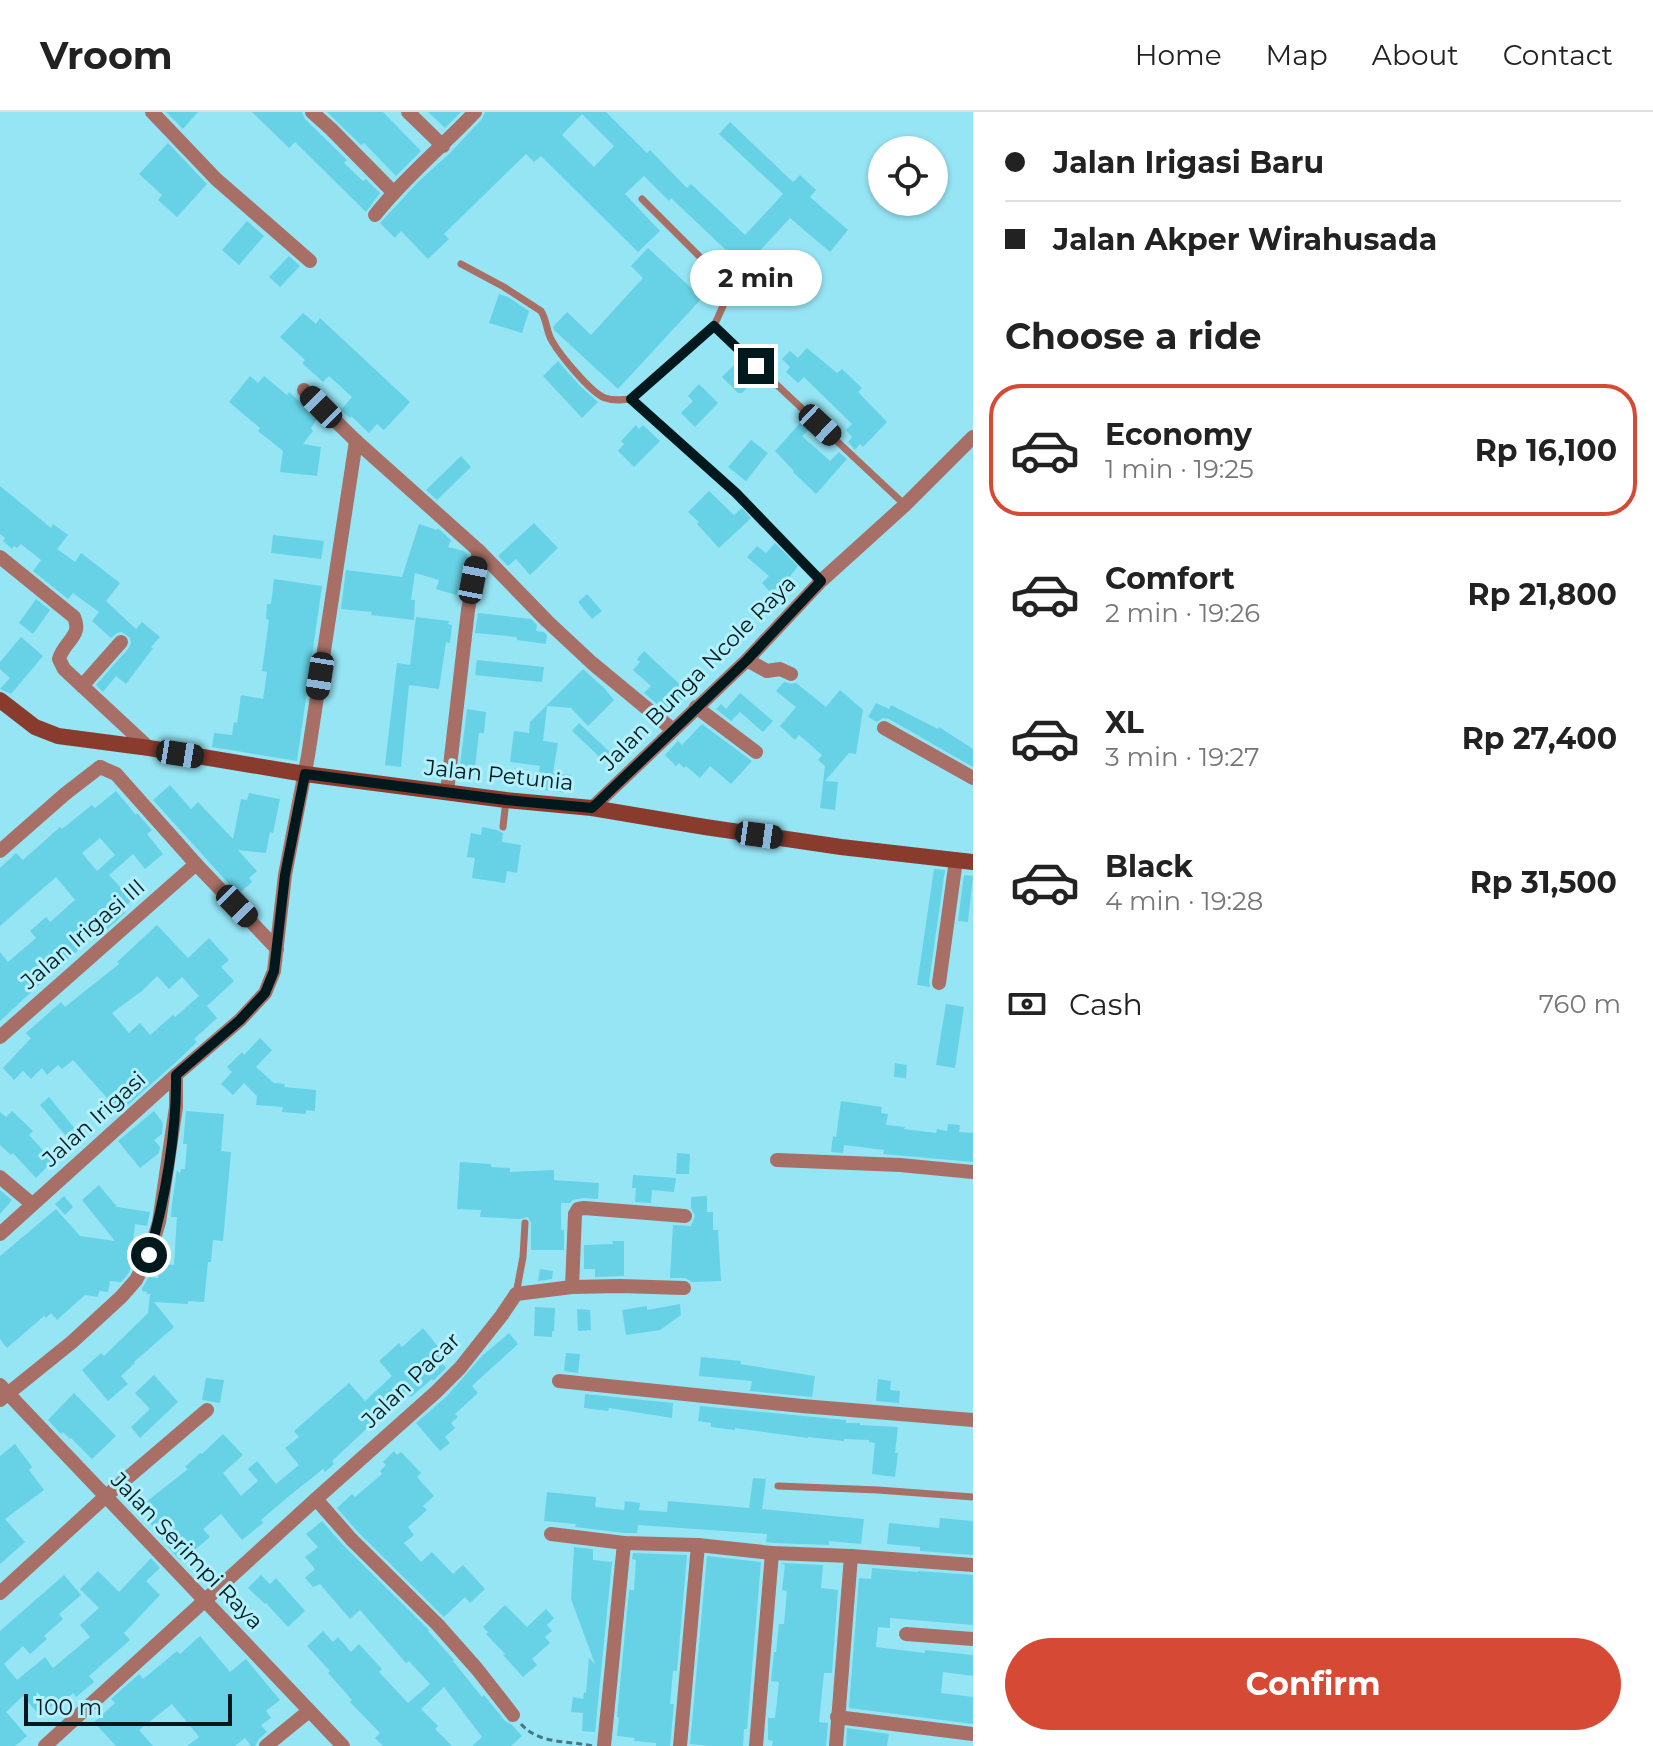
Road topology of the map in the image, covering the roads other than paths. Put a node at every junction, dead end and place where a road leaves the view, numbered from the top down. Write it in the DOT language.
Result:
graph roads {
  1 [pos="152,112"];
  2 [pos="312,112"];
  3 [pos="408,112"];
  4 [pos="475,112"];
  5 [pos="443,146"];
  6 [pos="393,192"];
  7 [pos="642,199"];
  8 [pos="375,215"];
  9 [pos="310,261"];
  10 [pos="461,264"];
  11 [pos="714,326"];
  12 [pos="304,390"];
  13 [pos="631,399"];
  14 [pos="973,437"];
  15 [pos="356,441"];
  16 [pos="905,505"];
  17 [pos="479,551"];
  18 [pos="0,557"];
  19 [pos="821,581"];
  20 [pos="121,642"];
  21 [pos="747,660"];
  22 [pos="791,674"];
  23 [pos="82,686"];
  24 [pos="0,700"];
  25 [pos="696,707"];
  26 [pos="884,728"];
  27 [pos="673,730"];
  28 [pos="97,741"];
  29 [pos="149,748"];
  30 [pos="756,752"];
  31 [pos="100,767"];
  32 [pos="305,774"];
  33 [pos="973,778"];
  34 [pos="447,792"];
  35 [pos="506,800"];
  36 [pos="592,808"];
  37 [pos="503,827"];
  38 [pos="0,851"];
  39 [pos="965,861"];
  40 [pos="196,864"];
  41 [pos="277,949"];
  42 [pos="939,983"];
  43 [pos="0,1037"];
  44 [pos="176,1075"];
  45 [pos="777,1160"];
  46 [pos="973,1172"];
  47 [pos="0,1177"];
  48 [pos="32,1204"];
  49 [pos="685,1216"];
  50 [pos="525,1223"];
  51 [pos="0,1234"];
  52 [pos="572,1287"];
  53 [pos="684,1288"];
  54 [pos="516,1294"];
  55 [pos="559,1381"];
  56 [pos="3,1393"];
  57 [pos="207,1410"];
  58 [pos="973,1420"];
  59 [pos="778,1486"];
  60 [pos="105,1497"];
  61 [pos="973,1497"];
  62 [pos="316,1499"];
  63 [pos="551,1534"];
  64 [pos="624,1543"];
  65 [pos="698,1545"];
  66 [pos="772,1553"];
  67 [pos="851,1556"];
  68 [pos="973,1565"];
  69 [pos="0,1593"];
  70 [pos="203,1601"];
  71 [pos="906,1634"];
  72 [pos="973,1639"];
  73 [pos="309,1711"];
  74 [pos="513,1715"];
  75 [pos="837,1717"];
  76 [pos="973,1734"];
  77 [pos="45,1746"];
  78 [pos="266,1746"];
  79 [pos="343,1746"];
  80 [pos="604,1746"];
  81 [pos="680,1746"];
  82 [pos="756,1746"];
  83 [pos="836,1746"];
  1 -- 9 [label="street"];
  2 -- 6 [label="street"];
  3 -- 5 [label="street"];
  4 -- 5 [label="street"];
  5 -- 6 [label="street"];
  6 -- 8 [label="street"];
  7 -- 11 [label="lane"];
  10 -- 13 [label="lane"];
  11 -- 13 [label="lane"];
  11 -- 16 [label="lane"];
  12 -- 15 [label="street"];
  13 -- 19 [label="lane"];
  14 -- 16 [label="street, Jalan Bunga Ncole Raya"];
  15 -- 17 [label="street"];
  15 -- 32 [label="street, Jalan Irigasi"];
  16 -- 19 [label="street, Jalan Bunga Ncole Raya"];
  17 -- 27 [label="street"];
  17 -- 34 [label="street"];
  18 -- 23 [label="street"];
  19 -- 21 [label="street, Jalan Bunga Ncole Raya"];
  20 -- 23 [label="street"];
  21 -- 22 [label="street"];
  21 -- 25 [label="street, Jalan Bunga Ncole Raya"];
  23 -- 29 [label="street"];
  24 -- 28 [label="street, Jalan Petunia"];
  25 -- 27 [label="street, Jalan Bunga Ncole Raya"];
  25 -- 30 [label="street"];
  26 -- 33 [label="street"];
  27 -- 36 [label="street, Jalan Bunga Ncole Raya"];
  28 -- 29 [label="street, Jalan Petunia"];
  28 -- 31 [label="street"];
  29 -- 32 [label="street, Jalan Petunia"];
  31 -- 38 [label="street"];
  31 -- 40 [label="street"];
  32 -- 34 [label="street, Jalan Petunia"];
  32 -- 41 [label="street, Jalan Irigasi"];
  34 -- 35 [label="street, Jalan Petunia"];
  35 -- 36 [label="street, Jalan Petunia"];
  35 -- 37 [label="lane"];
  36 -- 39 [label="street, Jalan Petunia"];
  39 -- 42 [label="street"];
  40 -- 41 [label="street"];
  40 -- 43 [label="street, Jalan Irigasi III"];
  41 -- 44 [label="street, Jalan Irigasi"];
  44 -- 48 [label="street, Jalan Irigasi"];
  44 -- 56 [label="street"];
  45 -- 46 [label="street"];
  47 -- 48 [label="street"];
  48 -- 51 [label="street, Jalan Irigasi"];
  49 -- 52 [label="street"];
  50 -- 54 [label="lane"];
  52 -- 53 [label="street"];
  52 -- 54 [label="street"];
  54 -- 62 [label="street, Jalan Pacar"];
  55 -- 58 [label="street"];
  56 -- 60 [label="street, Jalan Serimpi Raya"];
  57 -- 60 [label="street"];
  59 -- 61 [label="lane"];
  60 -- 69 [label="street"];
  60 -- 70 [label="street, Jalan Serimpi Raya"];
  62 -- 70 [label="street, Jalan Pacar"];
  62 -- 74 [label="street"];
  63 -- 64 [label="street"];
  64 -- 65 [label="street"];
  64 -- 80 [label="street"];
  65 -- 66 [label="street"];
  65 -- 81 [label="street"];
  66 -- 67 [label="street"];
  66 -- 82 [label="street"];
  67 -- 68 [label="street"];
  67 -- 75 [label="street"];
  70 -- 73 [label="street, Jalan Serimpi Raya"];
  70 -- 77 [label="street, Jalan Pacar"];
  71 -- 72 [label="street"];
  73 -- 78 [label="street"];
  73 -- 79 [label="street, Jalan Serimpi Raya"];
  75 -- 76 [label="street"];
  75 -- 83 [label="street"];
}
